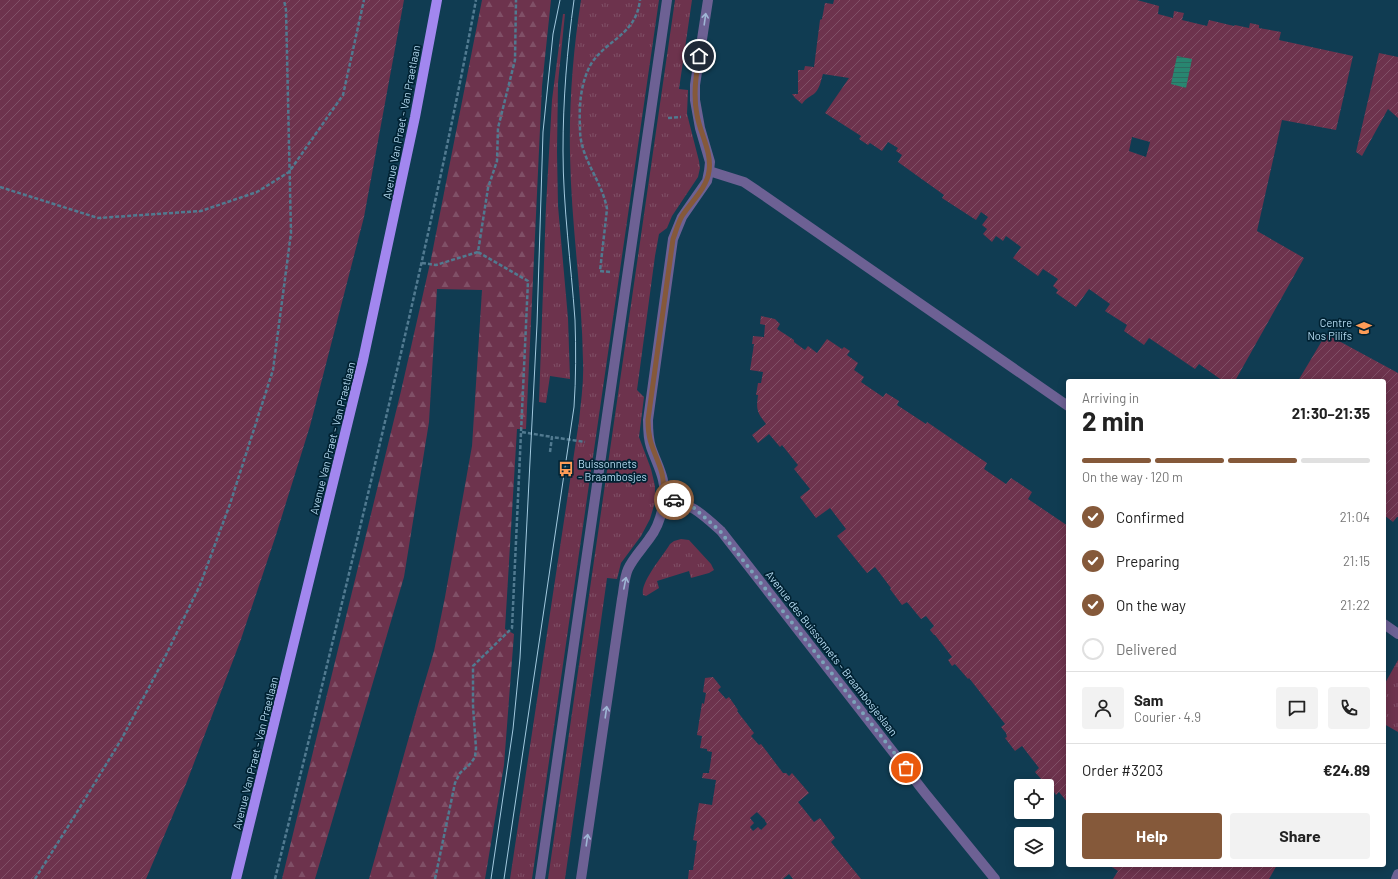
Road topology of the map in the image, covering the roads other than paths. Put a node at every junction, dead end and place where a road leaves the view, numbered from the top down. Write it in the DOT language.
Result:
graph roads {
  1 [pos="437,0"];
  2 [pos="667,0"];
  3 [pos="708,0"];
  4 [pos="709,171"];
  5 [pos="1066,405"];
  6 [pos="664,498"];
  7 [pos="1386,625"];
  8 [pos="1398,634"];
  9 [pos="1398,874"];
  10 [pos="236,879"];
  11 [pos="540,879"];
  12 [pos="581,879"];
  13 [pos="995,879"];
  14 [pos="1396,879"];
  1 -- 10 [label="main road, Avenue Van Praet - Van Praetlaan"];
  2 -- 11 [label="street"];
  4 -- 3 [label="street, one-way"];
  4 -- 5 [label="street"];
  4 -- 6 [label="street"];
  12 -- 6 [label="street, one-way"];
  6 -- 13 [label="street, Avenue des Buissonnets - Braambosjeslaan"];
  7 -- 8 [label="street"];
  9 -- 14 [label="street"];
}
